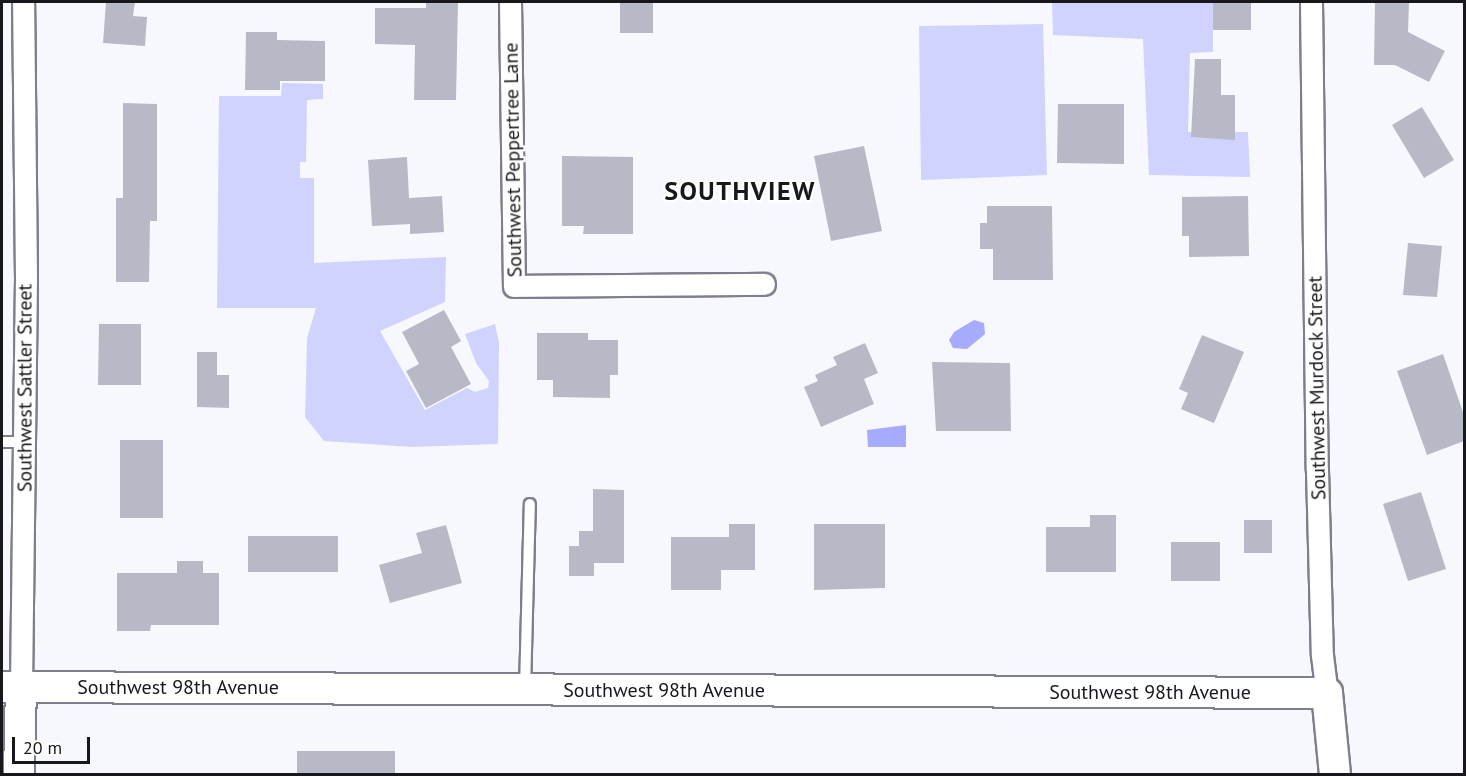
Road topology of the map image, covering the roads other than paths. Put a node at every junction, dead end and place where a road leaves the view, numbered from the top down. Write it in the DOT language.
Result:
graph roads {
  1 [pos="23,2"];
  2 [pos="510,2"];
  3 [pos="1311,2"];
  4 [pos="764,284"];
  5 [pos="2,442"];
  6 [pos="23,442"];
  7 [pos="530,504"];
  8 [pos="11,687"];
  9 [pos="525,689"];
  10 [pos="1327,693"];
  11 [pos="19,774"];
  12 [pos="1335,774"];
  1 -- 6 [label="street, Southwest Sattler Street"];
  2 -- 4 [label="street, Southwest Peppertree Lane"];
  3 -- 10 [label="street, Southwest Murdock Street"];
  5 -- 6 [label="lane"];
  6 -- 8 [label="street, Southwest Sattler Street"];
  7 -- 9 [label="lane"];
  8 -- 9 [label="street, Southwest 98th Avenue"];
  8 -- 11 [label="street, Southwest Sattler Street"];
  9 -- 10 [label="street, Southwest 98th Avenue"];
  10 -- 12 [label="street, Southwest Murdock Street"];
}
